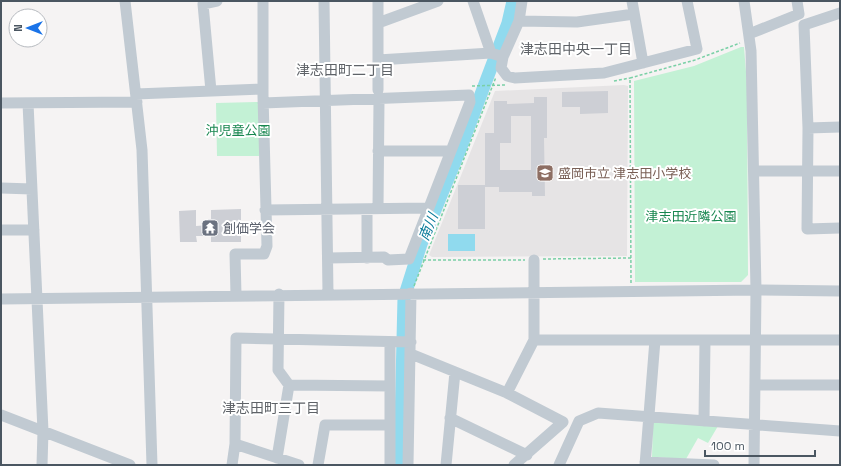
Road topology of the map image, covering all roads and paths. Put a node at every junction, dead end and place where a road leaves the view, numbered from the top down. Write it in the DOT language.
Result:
graph roads {
  1 [pos="125,1"];
  2 [pos="217,1"];
  3 [pos="263,1"];
  4 [pos="324,1"];
  5 [pos="378,1"];
  6 [pos="438,1"];
  7 [pos="473,1"];
  8 [pos="522,1"];
  9 [pos="632,1"];
  10 [pos="687,1"];
  11 [pos="744,1"];
  12 [pos="797,1"];
  13 [pos="840,13"];
  14 [pos="634,14"];
  15 [pos="519,21"];
  16 [pos="378,24"];
  17 [pos="749,37"];
  18 [pos="498,57"];
  19 [pos="378,60"];
  20 [pos="643,63"];
  21 [pos="479,86"];
  22 [pos="492,86"];
  23 [pos="263,89"];
  24 [pos="212,91"];
  25 [pos="378,95"];
  26 [pos="137,98"];
  27 [pos="325,101"];
  28 [pos="1,103"];
  29 [pos="28,103"];
  30 [pos="263,104"];
  31 [pos="840,127"];
  32 [pos="808,128"];
  33 [pos="378,151"];
  34 [pos="451,151"];
  35 [pos="754,171"];
  36 [pos="807,171"];
  37 [pos="840,171"];
  38 [pos="1,188"];
  39 [pos="32,190"];
  40 [pos="372,208"];
  41 [pos="429,208"];
  42 [pos="327,209"];
  43 [pos="266,210"];
  44 [pos="840,228"];
  45 [pos="1,230"];
  46 [pos="34,230"];
  47 [pos="328,258"];
  48 [pos="367,258"];
  49 [pos="534,260"];
  50 [pos="756,290"];
  51 [pos="630,291"];
  52 [pos="840,291"];
  53 [pos="534,292"];
  54 [pos="412,293"];
  55 [pos="280,294"];
  56 [pos="328,294"];
  57 [pos="236,295"];
  58 [pos="147,297"];
  59 [pos="37,298"];
  60 [pos="1,299"];
  61 [pos="279,338"];
  62 [pos="534,340"];
  63 [pos="655,340"];
  64 [pos="705,340"];
  65 [pos="756,340"];
  66 [pos="840,340"];
  67 [pos="390,342"];
  68 [pos="411,342"];
  69 [pos="411,354"];
  70 [pos="455,372"];
  71 [pos="289,385"];
  72 [pos="755,385"];
  73 [pos="840,385"];
  74 [pos="390,386"];
  75 [pos="506,393"];
  76 [pos="1,415"];
  77 [pos="450,418"];
  78 [pos="650,418"];
  79 [pos="704,421"];
  80 [pos="755,425"];
  81 [pos="390,426"];
  82 [pos="43,431"];
  83 [pos="840,431"];
  84 [pos="235,444"];
  85 [pos="527,455"];
  86 [pos="277,458"];
  87 [pos="645,463"];
  88 [pos="42,465"];
  89 [pos="130,465"];
  90 [pos="152,465"];
  91 [pos="232,465"];
  92 [pos="299,465"];
  93 [pos="318,465"];
  94 [pos="390,465"];
  95 [pos="408,465"];
  96 [pos="446,465"];
  97 [pos="514,465"];
  98 [pos="559,465"];
  99 [pos="714,465"];
  100 [pos="754,465"];
  1 -- 26 [label="street"];
  2 -- 24 [label="street"];
  3 -- 23 [label="street"];
  4 -- 27 [label="street"];
  5 -- 16 [label="street"];
  6 -- 16 [label="street"];
  7 -- 18 [label="street"];
  8 -- 15 [label="street"];
  9 -- 14 [label="street"];
  10 -- 20 [label="street"];
  11 -- 17 [label="street"];
  12 -- 17 [label="street"];
  13 -- 32 [label="street"];
  14 -- 15 [label="street"];
  14 -- 20 [label="street"];
  15 -- 18 [label="street"];
  16 -- 19 [label="street"];
  17 -- 35 [label="street"];
  17 -- 51 [label="path"];
  18 -- 19 [label="street"];
  18 -- 20 [label="street"];
  18 -- 22 [label="path"];
  19 -- 25 [label="street"];
  21 -- 22 [label="path"];
  22 -- 54 [label="path"];
  23 -- 24 [label="street"];
  23 -- 30 [label="street"];
  24 -- 26 [label="street"];
  25 -- 27 [label="street"];
  25 -- 33 [label="street"];
  25 -- 34 [label="street"];
  26 -- 29 [label="street"];
  26 -- 58 [label="street"];
  27 -- 30 [label="street"];
  27 -- 42 [label="street"];
  28 -- 29 [label="street"];
  29 -- 39 [label="street"];
  30 -- 43 [label="street"];
  31 -- 32 [label="street"];
  32 -- 36 [label="street"];
  33 -- 34 [label="street"];
  33 -- 40 [label="street"];
  34 -- 41 [label="street"];
  35 -- 36 [label="street"];
  35 -- 50 [label="street"];
  36 -- 37 [label="street"];
  36 -- 44 [label="street"];
  38 -- 39 [label="street"];
  39 -- 46 [label="street"];
  40 -- 41 [label="street"];
  40 -- 42 [label="street"];
  40 -- 48 [label="street"];
  41 -- 48 [label="street"];
  42 -- 43 [label="street"];
  42 -- 47 [label="street"];
  43 -- 57 [label="street"];
  45 -- 46 [label="street"];
  46 -- 59 [label="street"];
  47 -- 48 [label="street"];
  47 -- 56 [label="street"];
  49 -- 53 [label="street"];
  50 -- 51 [label="street"];
  50 -- 52 [label="street"];
  50 -- 65 [label="street"];
  51 -- 53 [label="street"];
  53 -- 54 [label="street"];
  53 -- 62 [label="street"];
  54 -- 56 [label="street"];
  54 -- 68 [label="street"];
  55 -- 56 [label="street"];
  55 -- 57 [label="street"];
  55 -- 61 [label="street"];
  57 -- 58 [label="street"];
  58 -- 59 [label="street"];
  58 -- 90 [label="street"];
  59 -- 60 [label="street"];
  59 -- 82 [label="street"];
  61 -- 67 [label="street"];
  61 -- 71 [label="street"];
  61 -- 84 [label="street"];
  62 -- 63 [label="street"];
  62 -- 75 [label="street"];
  63 -- 64 [label="street"];
  63 -- 78 [label="street"];
  64 -- 65 [label="street"];
  64 -- 79 [label="street"];
  65 -- 66 [label="street"];
  65 -- 72 [label="street"];
  67 -- 68 [label="street"];
  67 -- 74 [label="street"];
  68 -- 69 [label="street"];
  69 -- 70 [label="street"];
  69 -- 95 [label="street"];
  70 -- 75 [label="street"];
  70 -- 77 [label="street"];
  71 -- 74 [label="street"];
  71 -- 86 [label="street"];
  72 -- 73 [label="street"];
  72 -- 80 [label="street"];
  74 -- 81 [label="street"];
  75 -- 85 [label="street"];
  76 -- 82 [label="street"];
  77 -- 85 [label="street"];
  77 -- 96 [label="street"];
  78 -- 79 [label="street"];
  78 -- 87 [label="street"];
  78 -- 98 [label="street"];
  79 -- 80 [label="street"];
  80 -- 83 [label="street"];
  80 -- 100 [label="street"];
  81 -- 93 [label="street"];
  81 -- 94 [label="street"];
  82 -- 88 [label="street"];
  82 -- 89 [label="street"];
  84 -- 86 [label="street"];
  84 -- 91 [label="street"];
  85 -- 97 [label="street"];
  86 -- 92 [label="street"];
  87 -- 99 [label="street"];
}
